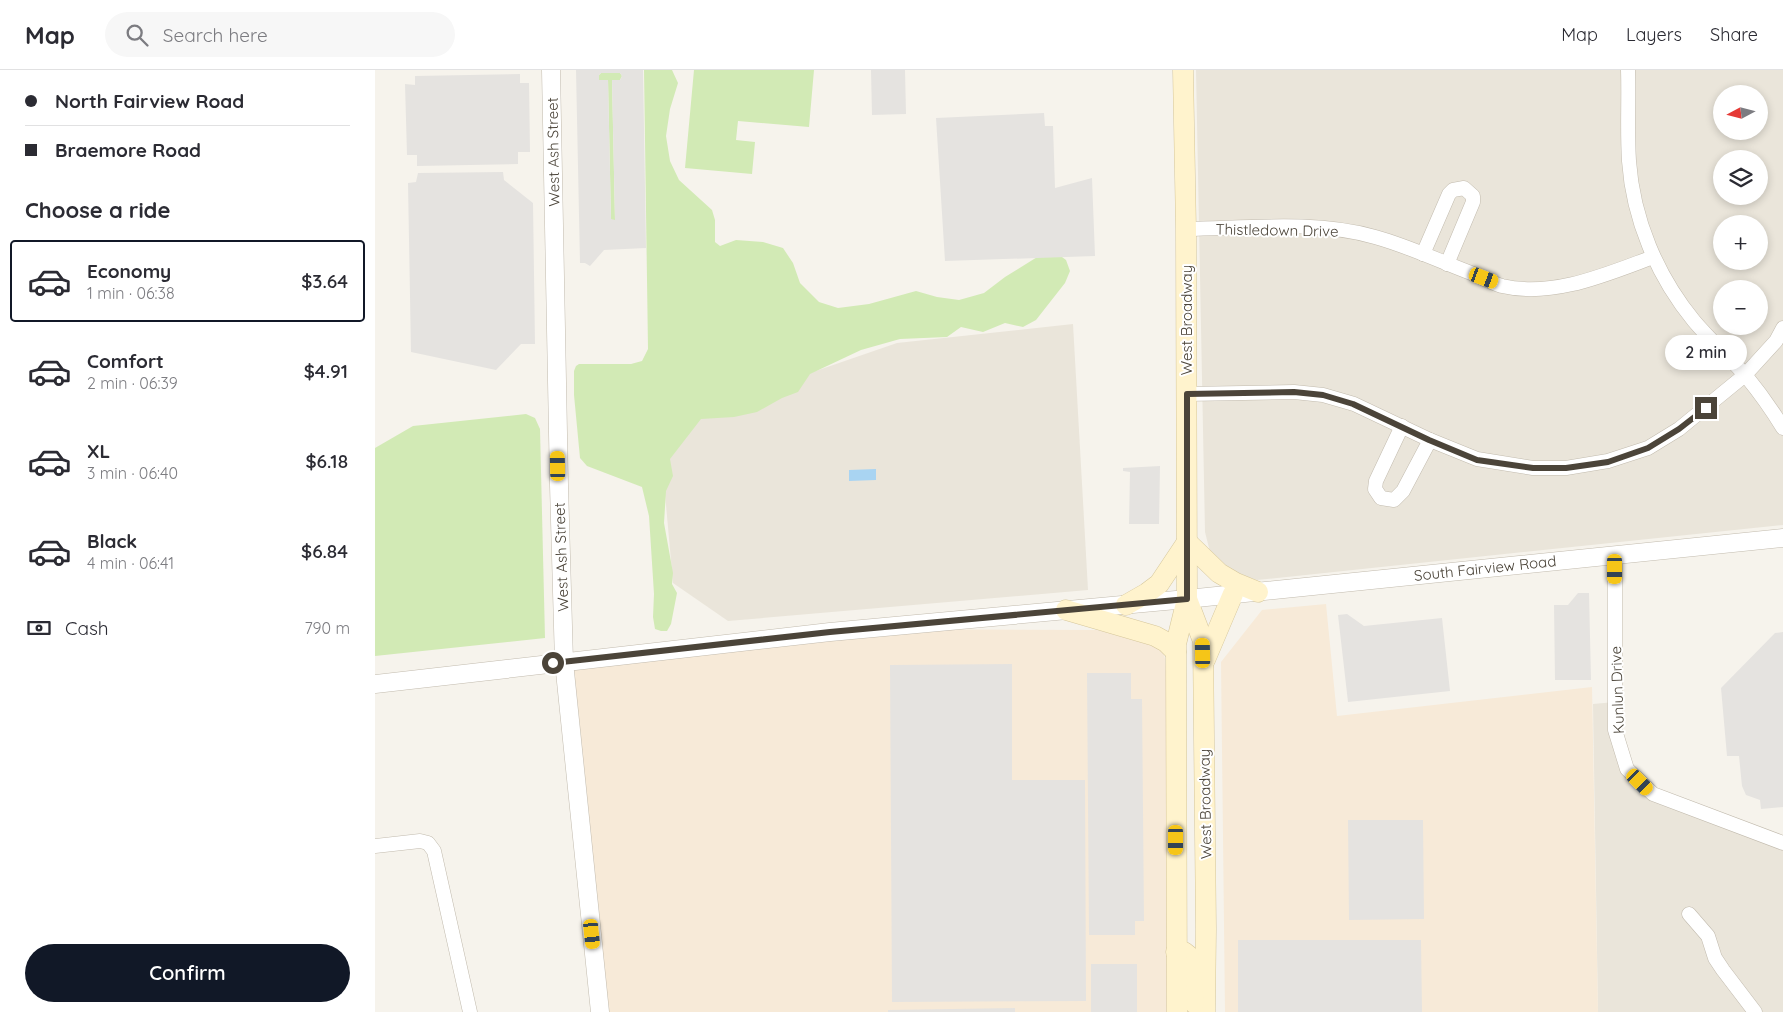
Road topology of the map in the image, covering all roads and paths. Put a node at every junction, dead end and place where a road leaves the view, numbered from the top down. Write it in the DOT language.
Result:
graph roads {
  1 [pos="551,70"];
  2 [pos="1183,70"];
  3 [pos="1629,70"];
  4 [pos="1186,229"];
  5 [pos="1423,254"];
  6 [pos="1653,257"];
  7 [pos="1447,264"];
  8 [pos="1783,328"];
  9 [pos="1745,375"];
  10 [pos="1187,394"];
  11 [pos="1402,426"];
  12 [pos="1783,428"];
  13 [pos="1429,440"];
  14 [pos="1783,538"];
  15 [pos="1187,542"];
  16 [pos="1615,555"];
  17 [pos="1258,592"];
  18 [pos="1233,594"];
  19 [pos="1187,599"];
  20 [pos="1126,605"];
  21 [pos="1067,610"];
  22 [pos="1175,652"];
  23 [pos="564,662"];
  24 [pos="1203,665"];
  25 [pos="375,684"];
  26 [pos="1177,821"];
  27 [pos="1783,843"];
  28 [pos="375,846"];
  29 [pos="1689,914"];
  30 [pos="1206,930"];
  31 [pos="1176,952"];
  32 [pos="470,1012"];
  33 [pos="600,1012"];
  34 [pos="1177,1012"];
  35 [pos="1197,1012"];
  36 [pos="1205,1012"];
  37 [pos="1755,1012"];
  1 -- 23 [label="street, West Ash Street"];
  2 -- 4 [label="main road, West Broadway"];
  3 -- 6 [label="street"];
  4 -- 5 [label="street, Thistledown Drive"];
  4 -- 10 [label="main road, West Broadway"];
  5 -- 7 [label="street, Thistledown Drive"];
  5 -- 7 [label="street"];
  6 -- 7 [label="street, Thistledown Drive"];
  6 -- 9 [label="street"];
  8 -- 9 [label="street"];
  9 -- 12 [label="street"];
  9 -- 13 [label="street"];
  10 -- 11 [label="street"];
  10 -- 15 [label="main road, West Broadway"];
  11 -- 13 [label="street"];
  11 -- 13 [label="street"];
  14 -- 16 [label="street, South Fairview Road"];
  15 -- 17 [label="main road"];
  15 -- 19 [label="main road, West Broadway"];
  15 -- 20 [label="main road"];
  16 -- 17 [label="street, South Fairview Road"];
  16 -- 27 [label="street, Kunlun Drive"];
  17 -- 18 [label="street, South Fairview Road"];
  18 -- 19 [label="street, South Fairview Road"];
  18 -- 24 [label="main road"];
  19 -- 20 [label="street, South Fairview Road"];
  19 -- 22 [label="main road, West Broadway"];
  19 -- 24 [label="main road, West Broadway"];
  20 -- 21 [label="street, South Fairview Road"];
  21 -- 22 [label="main road"];
  21 -- 23 [label="street, South Fairview Road"];
  22 -- 26 [label="main road, West Broadway"];
  23 -- 25 [label="street, South Fairview Road"];
  23 -- 33 [label="street, West Ash Street"];
  24 -- 30 [label="main road, West Broadway"];
  26 -- 30 [label="main road"];
  26 -- 31 [label="main road, West Broadway"];
  28 -- 32 [label="street"];
  29 -- 37 [label="street"];
  30 -- 36 [label="main road, West Broadway"];
  31 -- 34 [label="main road, West Broadway"];
  31 -- 35 [label="main road"];
}
